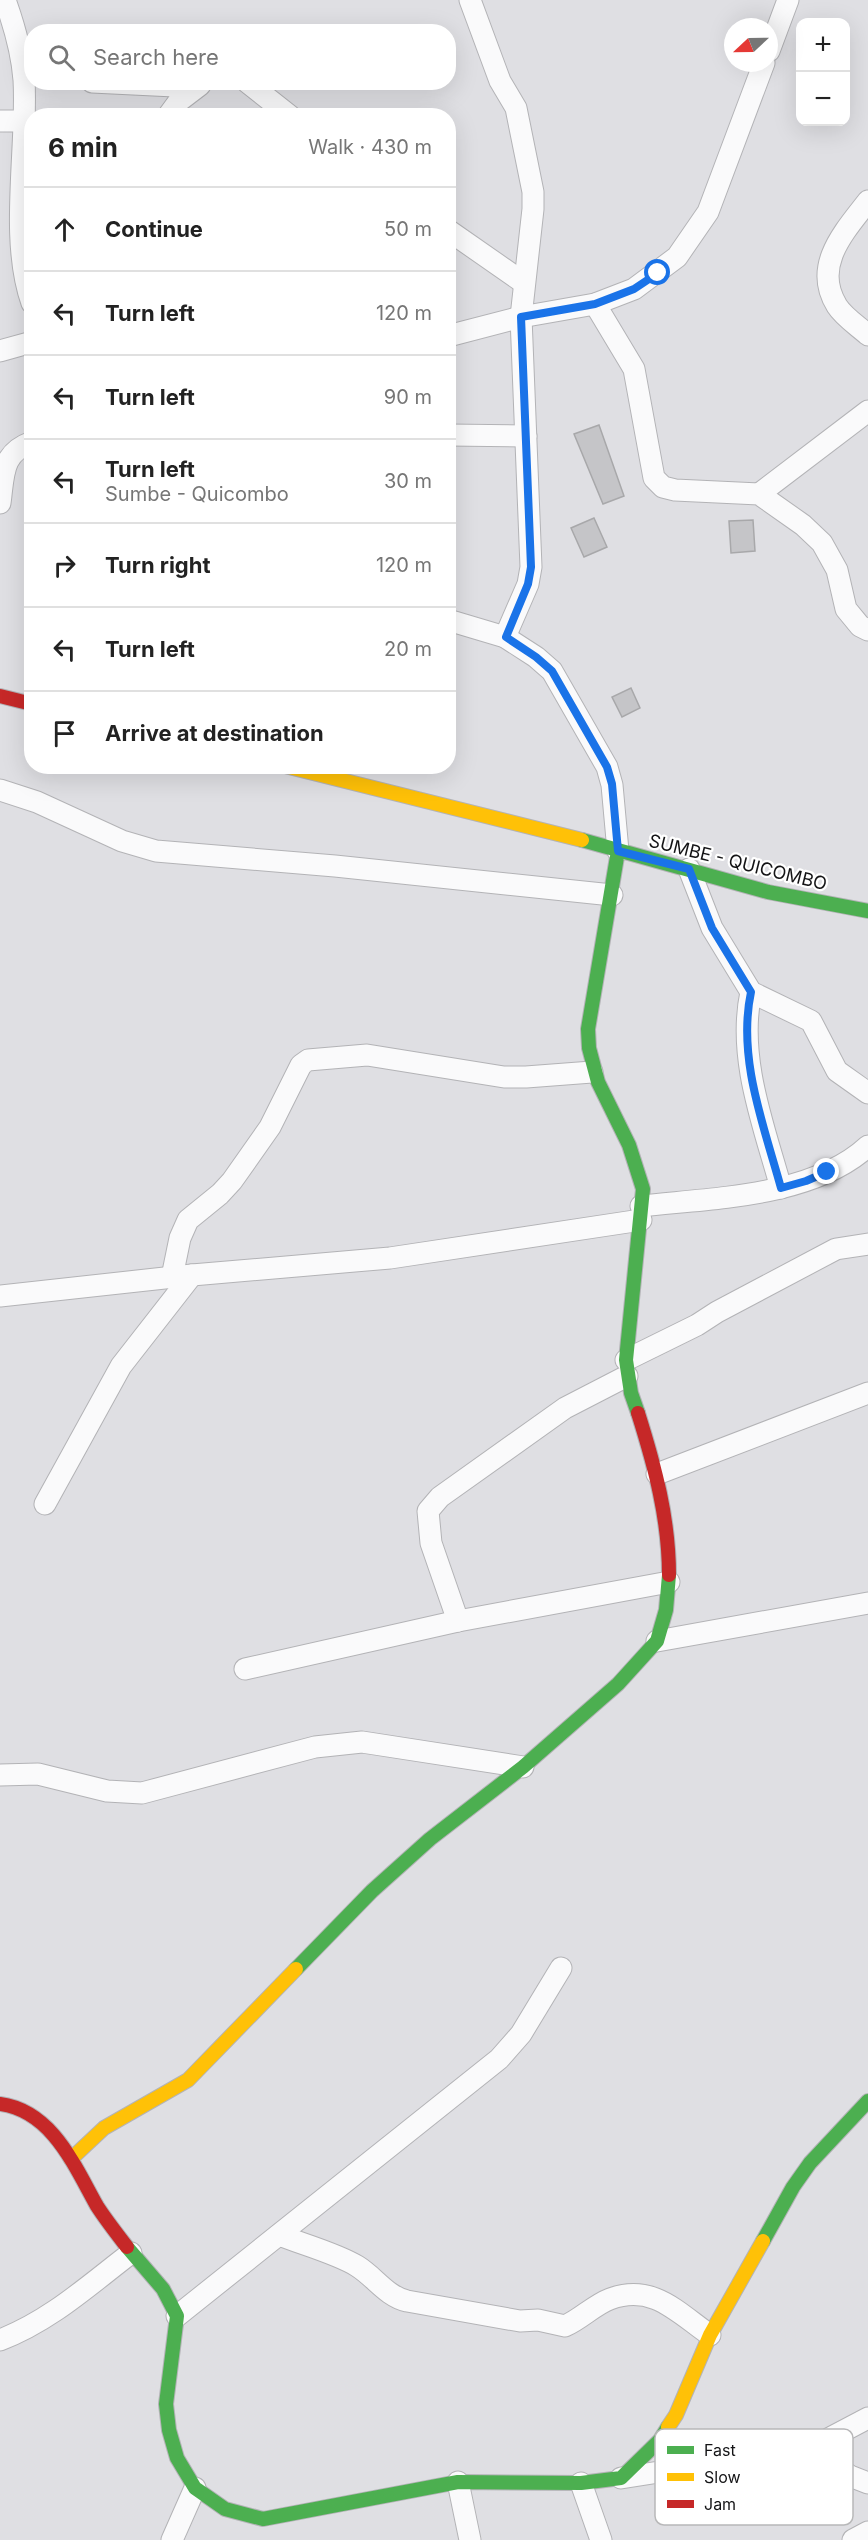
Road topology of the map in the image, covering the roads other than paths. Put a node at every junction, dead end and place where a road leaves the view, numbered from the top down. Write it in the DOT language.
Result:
graph roads {
  1 [pos="4,0"];
  2 [pos="470,0"];
  3 [pos="789,0"];
  4 [pos="778,28"];
  5 [pos="24,64"];
  6 [pos="761,72"];
  7 [pos="27,90"];
  8 [pos="193,90"];
  9 [pos="257,90"];
  10 [pos="25,108"];
  11 [pos="174,108"];
  12 [pos="280,108"];
  13 [pos="24,113"];
  14 [pos="0,121"];
  15 [pos="23,121"];
  16 [pos="868,201"];
  17 [pos="456,236"];
  18 [pos="24,256"];
  19 [pos="524,283"];
  20 [pos="595,304"];
  21 [pos="521,317"];
  22 [pos="456,334"];
  23 [pos="868,335"];
  24 [pos="24,344"];
  25 [pos="0,351"];
  26 [pos="868,411"];
  27 [pos="456,435"];
  28 [pos="526,436"];
  29 [pos="24,445"];
  30 [pos="759,494"];
  31 [pos="0,503"];
  32 [pos="456,622"];
  33 [pos="868,630"];
  34 [pos="506,637"];
  35 [pos="0,696"];
  36 [pos="24,702"];
  37 [pos="316,774"];
  38 [pos="0,790"];
  39 [pos="618,851"];
  40 [pos="689,869"];
  41 [pos="612,896"];
  42 [pos="868,911"];
  43 [pos="751,992"];
  44 [pos="592,1072"];
  45 [pos="868,1093"];
  46 [pos="868,1146"];
  47 [pos="781,1188"];
  48 [pos="641,1213"];
  49 [pos="868,1244"];
  50 [pos="182,1276"];
  51 [pos="0,1296"];
  52 [pos="626,1368"];
  53 [pos="868,1393"];
  54 [pos="657,1474"];
  55 [pos="45,1504"];
  56 [pos="669,1582"];
  57 [pos="868,1603"];
  58 [pos="458,1621"];
  59 [pos="657,1641"];
  60 [pos="246,1669"];
  61 [pos="523,1767"];
  62 [pos="0,1775"];
  63 [pos="561,1968"];
  64 [pos="0,2085"];
  65 [pos="868,2102"];
  66 [pos="7,2105"];
  67 [pos="71,2159"];
  68 [pos="279,2235"];
  69 [pos="131,2253"];
  70 [pos="177,2316"];
  71 [pos="710,2335"];
  72 [pos="0,2340"];
  73 [pos="868,2418"];
  74 [pos="667,2429"];
  75 [pos="847,2429"];
  76 [pos="655,2445"];
  77 [pos="655,2473"];
  78 [pos="853,2477"];
  79 [pos="621,2478"];
  80 [pos="458,2482"];
  81 [pos="581,2483"];
  82 [pos="868,2483"];
  83 [pos="195,2488"];
  84 [pos="868,2532"];
  85 [pos="172,2540"];
  86 [pos="470,2540"];
  87 [pos="602,2540"];
  88 [pos="854,2540"];
  1 -- 5 [label="street"];
  2 -- 19 [label="street"];
  3 -- 4 [label="street"];
  6 -- 20 [label="street"];
  7 -- 10 [label="street"];
  8 -- 11 [label="street"];
  9 -- 12 [label="street"];
  13 -- 15 [label="street"];
  14 -- 15 [label="street"];
  15 -- 18 [label="street"];
  16 -- 23 [label="street"];
  17 -- 19 [label="street"];
  19 -- 21 [label="street"];
  20 -- 21 [label="street"];
  20 -- 30 [label="street"];
  21 -- 22 [label="street"];
  21 -- 28 [label="street"];
  24 -- 25 [label="street"];
  26 -- 30 [label="street"];
  27 -- 28 [label="street"];
  28 -- 34 [label="street"];
  29 -- 31 [label="street"];
  30 -- 33 [label="street"];
  32 -- 34 [label="street"];
  34 -- 39 [label="street"];
  35 -- 36 [label="street"];
  37 -- 39 [label="street, SUMBE - QUICOMBO"];
  38 -- 41 [label="street"];
  39 -- 40 [label="street, SUMBE - QUICOMBO"];
  39 -- 41 [label="street"];
  40 -- 42 [label="street, SUMBE - QUICOMBO"];
  40 -- 43 [label="street"];
  41 -- 44 [label="street"];
  43 -- 45 [label="street"];
  43 -- 47 [label="street"];
  44 -- 48 [label="street"];
  44 -- 50 [label="street"];
  46 -- 47 [label="street"];
  47 -- 48 [label="street"];
  48 -- 50 [label="street"];
  48 -- 52 [label="street"];
  49 -- 52 [label="street"];
  50 -- 51 [label="street"];
  50 -- 55 [label="street"];
  52 -- 54 [label="street"];
  52 -- 58 [label="street"];
  53 -- 54 [label="street"];
  54 -- 56 [label="street"];
  56 -- 58 [label="street"];
  56 -- 59 [label="street"];
  57 -- 59 [label="street"];
  58 -- 60 [label="street"];
  59 -- 61 [label="street"];
  61 -- 62 [label="street"];
  61 -- 67 [label="street"];
  63 -- 68 [label="street"];
  64 -- 66 [label="street"];
  65 -- 71 [label="street"];
  66 -- 67 [label="street"];
  67 -- 69 [label="street"];
  68 -- 70 [label="street"];
  68 -- 71 [label="street"];
  69 -- 70 [label="street"];
  69 -- 72 [label="street"];
  70 -- 83 [label="street"];
  71 -- 74 [label="street"];
  73 -- 75 [label="street"];
  76 -- 79 [label="street"];
  77 -- 79 [label="street"];
  78 -- 82 [label="street"];
  79 -- 81 [label="street"];
  80 -- 81 [label="street"];
  80 -- 83 [label="street"];
  80 -- 86 [label="street"];
  81 -- 87 [label="street"];
  83 -- 85 [label="street"];
  84 -- 88 [label="street"];
}
